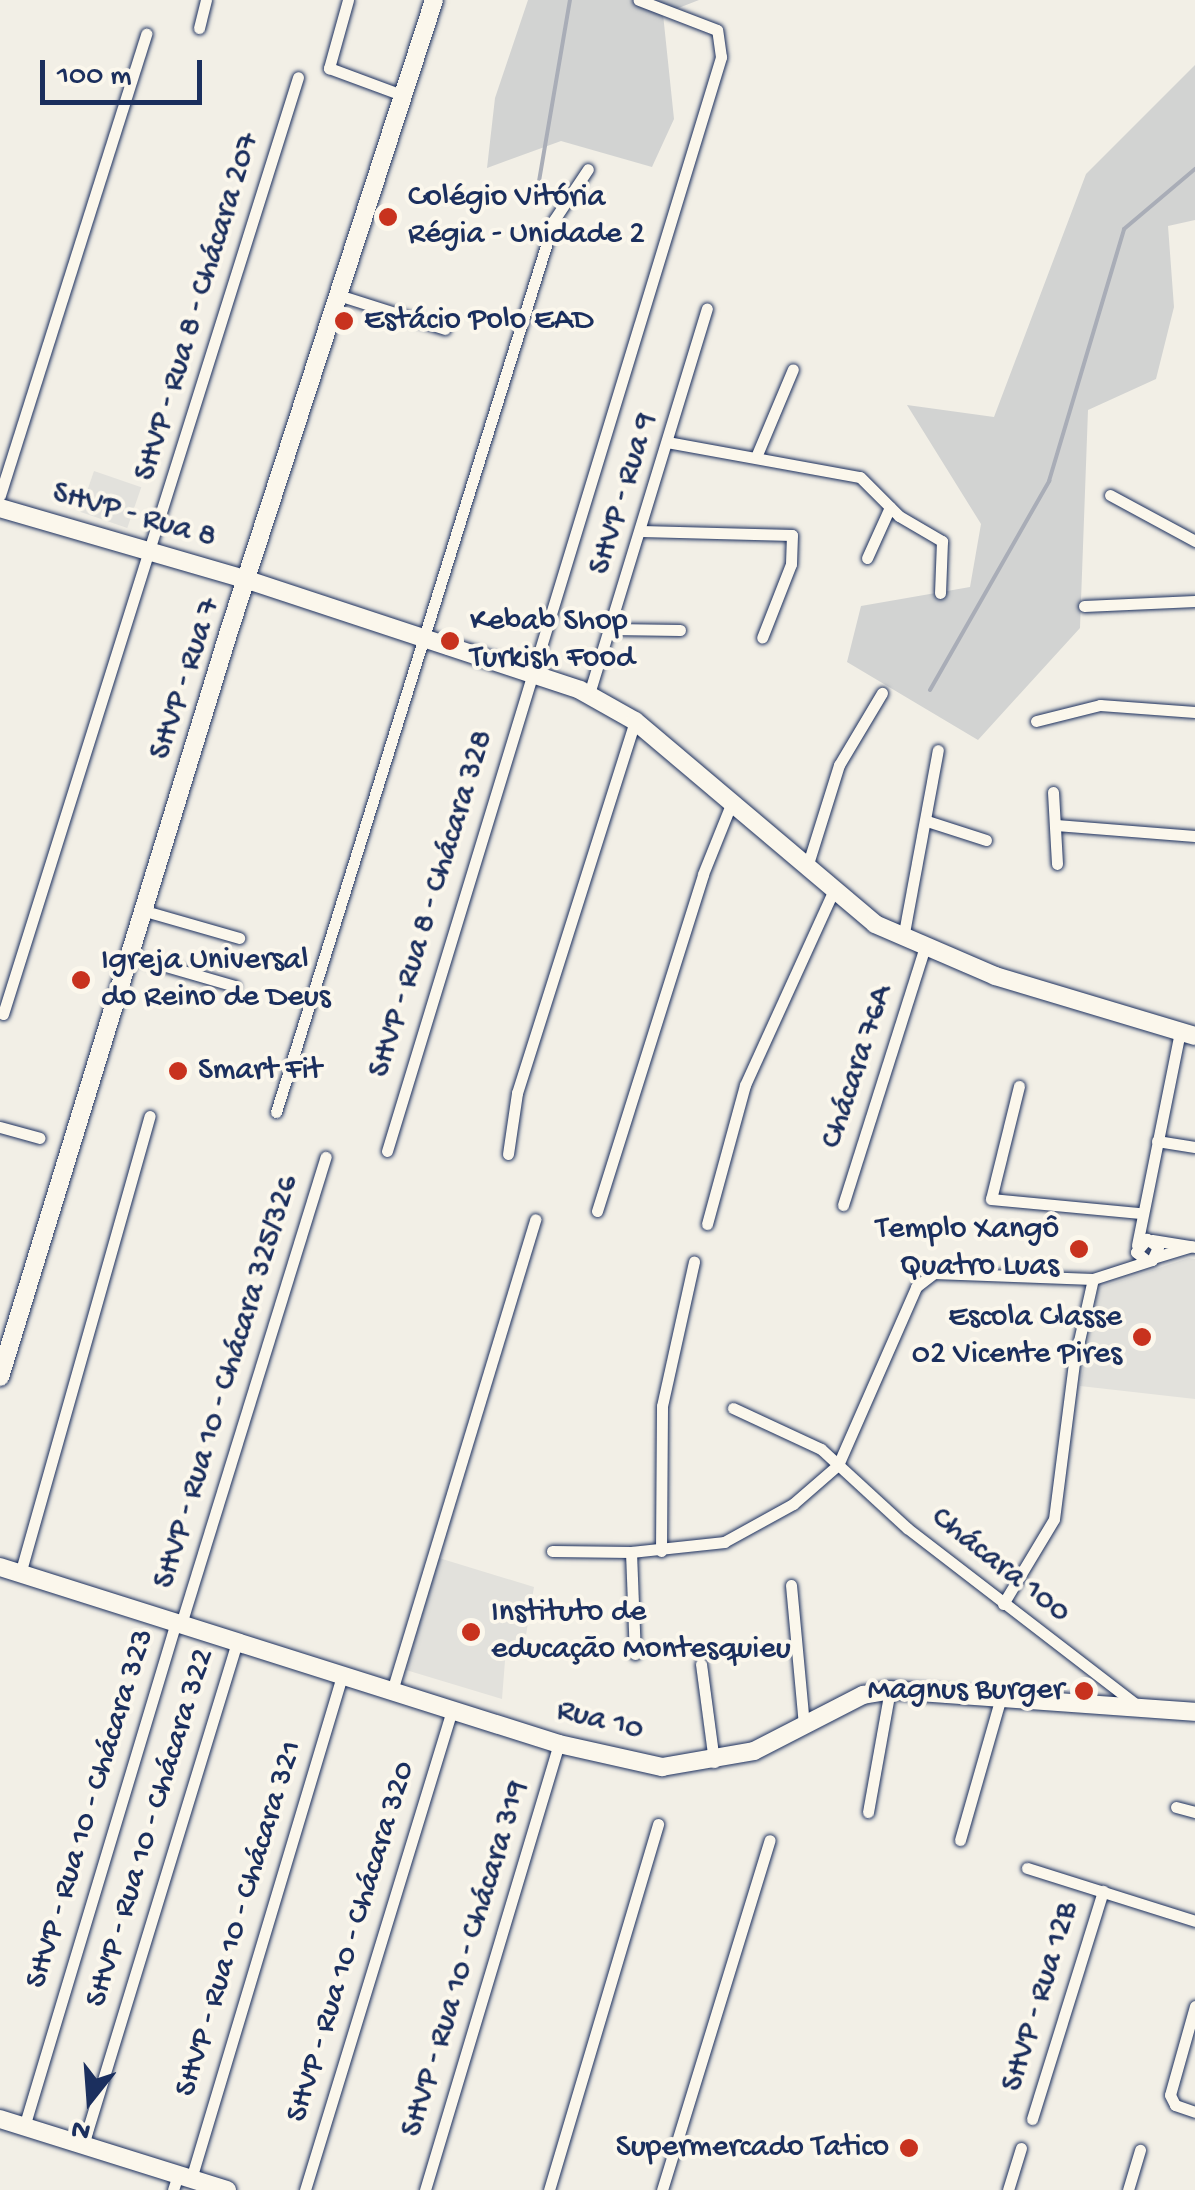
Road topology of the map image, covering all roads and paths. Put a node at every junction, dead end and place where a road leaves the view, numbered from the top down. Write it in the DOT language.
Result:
graph roads {
  1 [pos="206,0"];
  2 [pos="348,0"];
  3 [pos="434,0"];
  4 [pos="638,0"];
  5 [pos="199,28"];
  6 [pos="146,34"];
  7 [pos="298,78"];
  8 [pos="402,95"];
  9 [pos="588,170"];
  10 [pos="338,295"];
  11 [pos="708,309"];
  12 [pos="445,329"];
  13 [pos="792,369"];
  14 [pos="667,442"];
  15 [pos="756,457"];
  16 [pos="0,495"];
  17 [pos="1110,495"];
  18 [pos="0,508"];
  19 [pos="890,508"];
  20 [pos="641,531"];
  21 [pos="1195,541"];
  22 [pos="148,552"];
  23 [pos="867,558"];
  24 [pos="251,581"];
  25 [pos="940,593"];
  26 [pos="1195,601"];
  27 [pos="1084,606"];
  28 [pos="612,629"];
  29 [pos="680,630"];
  30 [pos="762,638"];
  31 [pos="424,639"];
  32 [pos="530,673"];
  33 [pos="882,693"];
  34 [pos="589,694"];
  35 [pos="1195,712"];
  36 [pos="636,721"];
  37 [pos="1036,721"];
  38 [pos="938,750"];
  39 [pos="1054,792"];
  40 [pos="732,802"];
  41 [pos="928,821"];
  42 [pos="1056,825"];
  43 [pos="1195,836"];
  44 [pos="986,840"];
  45 [pos="1057,864"];
  46 [pos="807,867"];
  47 [pos="833,892"];
  48 [pos="145,911"];
  49 [pos="239,938"];
  50 [pos="903,938"];
  51 [pos="925,946"];
  52 [pos="131,956"];
  53 [pos="235,986"];
  54 [pos="3,1014"];
  55 [pos="1187,1034"];
  56 [pos="1018,1086"];
  57 [pos="276,1112"];
  58 [pos="150,1116"];
  59 [pos="0,1127"];
  60 [pos="40,1138"];
  61 [pos="1157,1140"];
  62 [pos="1195,1147"];
  63 [pos="387,1150"];
  64 [pos="508,1154"];
  65 [pos="326,1157"];
  66 [pos="843,1205"];
  67 [pos="597,1211"];
  68 [pos="1140,1217"];
  69 [pos="535,1219"];
  70 [pos="707,1224"];
  71 [pos="1143,1243"];
  72 [pos="1193,1246"];
  73 [pos="1152,1259"];
  74 [pos="694,1262"];
  75 [pos="1122,1267"];
  76 [pos="1093,1279"];
  77 [pos="0,1377"];
  78 [pos="734,1408"];
  79 [pos="838,1464"];
  80 [pos="661,1550"];
  81 [pos="552,1551"];
  82 [pos="631,1552"];
  83 [pos="0,1567"];
  84 [pos="20,1574"];
  85 [pos="790,1585"];
  86 [pos="1003,1604"];
  87 [pos="179,1623"];
  88 [pos="237,1642"];
  89 [pos="634,1654"];
  90 [pos="701,1664"];
  91 [pos="342,1676"];
  92 [pos="890,1690"];
  93 [pos="392,1691"];
  94 [pos="1002,1698"];
  95 [pos="1134,1703"];
  96 [pos="452,1710"];
  97 [pos="1195,1712"];
  98 [pos="804,1726"];
  99 [pos="560,1744"];
  100 [pos="714,1762"];
  101 [pos="1176,1807"];
  102 [pos="868,1812"];
  103 [pos="1195,1812"];
  104 [pos="658,1824"];
  105 [pos="770,1840"];
  106 [pos="960,1840"];
  107 [pos="1026,1868"];
  108 [pos="1103,1891"];
  109 [pos="1195,1921"];
  110 [pos="1195,2006"];
  111 [pos="1195,2112"];
  112 [pos="1032,2119"];
  113 [pos="1,2122"];
  114 [pos="24,2127"];
  115 [pos="83,2144"];
  116 [pos="1021,2148"];
  117 [pos="1140,2150"];
  118 [pos="181,2181"];
  119 [pos="227,2190"];
  120 [pos="305,2190"];
  121 [pos="425,2190"];
  122 [pos="548,2190"];
  123 [pos="662,2190"];
  124 [pos="1008,2190"];
  125 [pos="1128,2190"];
  1 -- 5 [label="street"];
  2 -- 8 [label="street"];
  3 -- 8 [label="street, SHVP - Rua 7"];
  4 -- 32 [label="street, SHVP - Rua 8 - Chácara 328"];
  6 -- 16 [label="street"];
  7 -- 22 [label="street, SHVP - Rua 8 - Chácara 207"];
  8 -- 10 [label="street, SHVP - Rua 7"];
  9 -- 31 [label="street"];
  10 -- 12 [label="street"];
  10 -- 24 [label="street, SHVP - Rua 7"];
  11 -- 14 [label="street, SHVP - Rua 9"];
  13 -- 15 [label="street"];
  14 -- 15 [label="street"];
  14 -- 20 [label="street, SHVP - Rua 9"];
  15 -- 19 [label="street"];
  17 -- 21 [label="street"];
  18 -- 22 [label="street, SHVP - Rua 8"];
  19 -- 23 [label="street"];
  19 -- 25 [label="street"];
  20 -- 28 [label="street, SHVP - Rua 9"];
  20 -- 30 [label="street"];
  22 -- 24 [label="street, SHVP - Rua 8"];
  22 -- 54 [label="street, SHVP - Rua 8 - Chácara 207"];
  24 -- 31 [label="street, SHVP - Rua 8"];
  24 -- 48 [label="street, SHVP - Rua 7"];
  26 -- 27 [label="street"];
  28 -- 29 [label="street"];
  28 -- 34 [label="street, SHVP - Rua 9"];
  31 -- 32 [label="street, SHVP - Rua 8"];
  31 -- 57 [label="street"];
  32 -- 34 [label="street, SHVP - Rua 8"];
  32 -- 63 [label="street, SHVP - Rua 8 - Chácara 328"];
  33 -- 46 [label="street"];
  34 -- 36 [label="street, SHVP - Rua 8"];
  35 -- 37 [label="street"];
  36 -- 40 [label="street, SHVP - Rua 8"];
  36 -- 64 [label="street"];
  38 -- 41 [label="street"];
  39 -- 42 [label="street"];
  40 -- 46 [label="street, SHVP - Rua 8"];
  40 -- 67 [label="street"];
  41 -- 44 [label="street"];
  41 -- 50 [label="street"];
  42 -- 43 [label="street"];
  42 -- 45 [label="street"];
  46 -- 47 [label="street, SHVP - Rua 8"];
  47 -- 50 [label="street, SHVP - Rua 8"];
  47 -- 70 [label="street"];
  48 -- 49 [label="street"];
  48 -- 52 [label="street, SHVP - Rua 7"];
  50 -- 51 [label="street, SHVP - Rua 8"];
  51 -- 55 [label="street, SHVP - Rua 8"];
  51 -- 66 [label="street, Chácara 76A"];
  52 -- 53 [label="street"];
  52 -- 77 [label="street, SHVP - Rua 7"];
  55 -- 61 [label="street"];
  56 -- 68 [label="street"];
  58 -- 84 [label="street"];
  59 -- 60 [label="street"];
  61 -- 62 [label="street"];
  61 -- 68 [label="street"];
  65 -- 87 [label="street, SHVP - Rua 10 - Chácara 325/326"];
  68 -- 71 [label="street"];
  69 -- 93 [label="street"];
  71 -- 72 [label="street"];
  71 -- 73 [label="street"];
  71 -- 73 [label="street"];
  71 -- 75 [label="street"];
  72 -- 73 [label="street"];
  73 -- 75 [label="street"];
  74 -- 80 [label="street"];
  75 -- 76 [label="street"];
  76 -- 79 [label="street"];
  76 -- 86 [label="street"];
  78 -- 79 [label="street, Chácara 100"];
  79 -- 80 [label="street"];
  79 -- 86 [label="street, Chácara 100"];
  80 -- 82 [label="street"];
  81 -- 82 [label="street"];
  82 -- 89 [label="street"];
  83 -- 84 [label="street, Rua 10"];
  84 -- 87 [label="street, Rua 10"];
  85 -- 98 [label="street"];
  86 -- 95 [label="street, Chácara 100"];
  87 -- 88 [label="street, Rua 10"];
  87 -- 114 [label="street, SHVP - Rua 10 - Chácara 323"];
  88 -- 91 [label="street, Rua 10"];
  88 -- 115 [label="street, SHVP - Rua 10 - Chácara 322"];
  90 -- 100 [label="street"];
  91 -- 93 [label="street, Rua 10"];
  91 -- 118 [label="street, SHVP - Rua 10 - Chácara 321"];
  92 -- 94 [label="street, Rua 10"];
  92 -- 98 [label="street, Rua 10"];
  92 -- 102 [label="street"];
  93 -- 96 [label="street, Rua 10"];
  94 -- 95 [label="street, Rua 10"];
  94 -- 106 [label="street"];
  95 -- 97 [label="street, Rua 10"];
  96 -- 99 [label="street, Rua 10"];
  96 -- 120 [label="street, SHVP - Rua 10 - Chácara 320"];
  98 -- 100 [label="street, Rua 10"];
  99 -- 100 [label="street, Rua 10"];
  99 -- 121 [label="street, SHVP - Rua 10 - Chácara 319"];
  101 -- 103 [label="street"];
  104 -- 122 [label="street"];
  105 -- 123 [label="street"];
  107 -- 108 [label="street, SHVP - Rua 12B"];
  108 -- 109 [label="street, SHVP - Rua 12B"];
  108 -- 112 [label="street, SHVP - Rua 12B"];
  110 -- 111 [label="street"];
  113 -- 114 [label="street"];
  114 -- 115 [label="street"];
  115 -- 118 [label="street"];
  116 -- 124 [label="street"];
  117 -- 125 [label="street"];
  118 -- 119 [label="street"];
}
